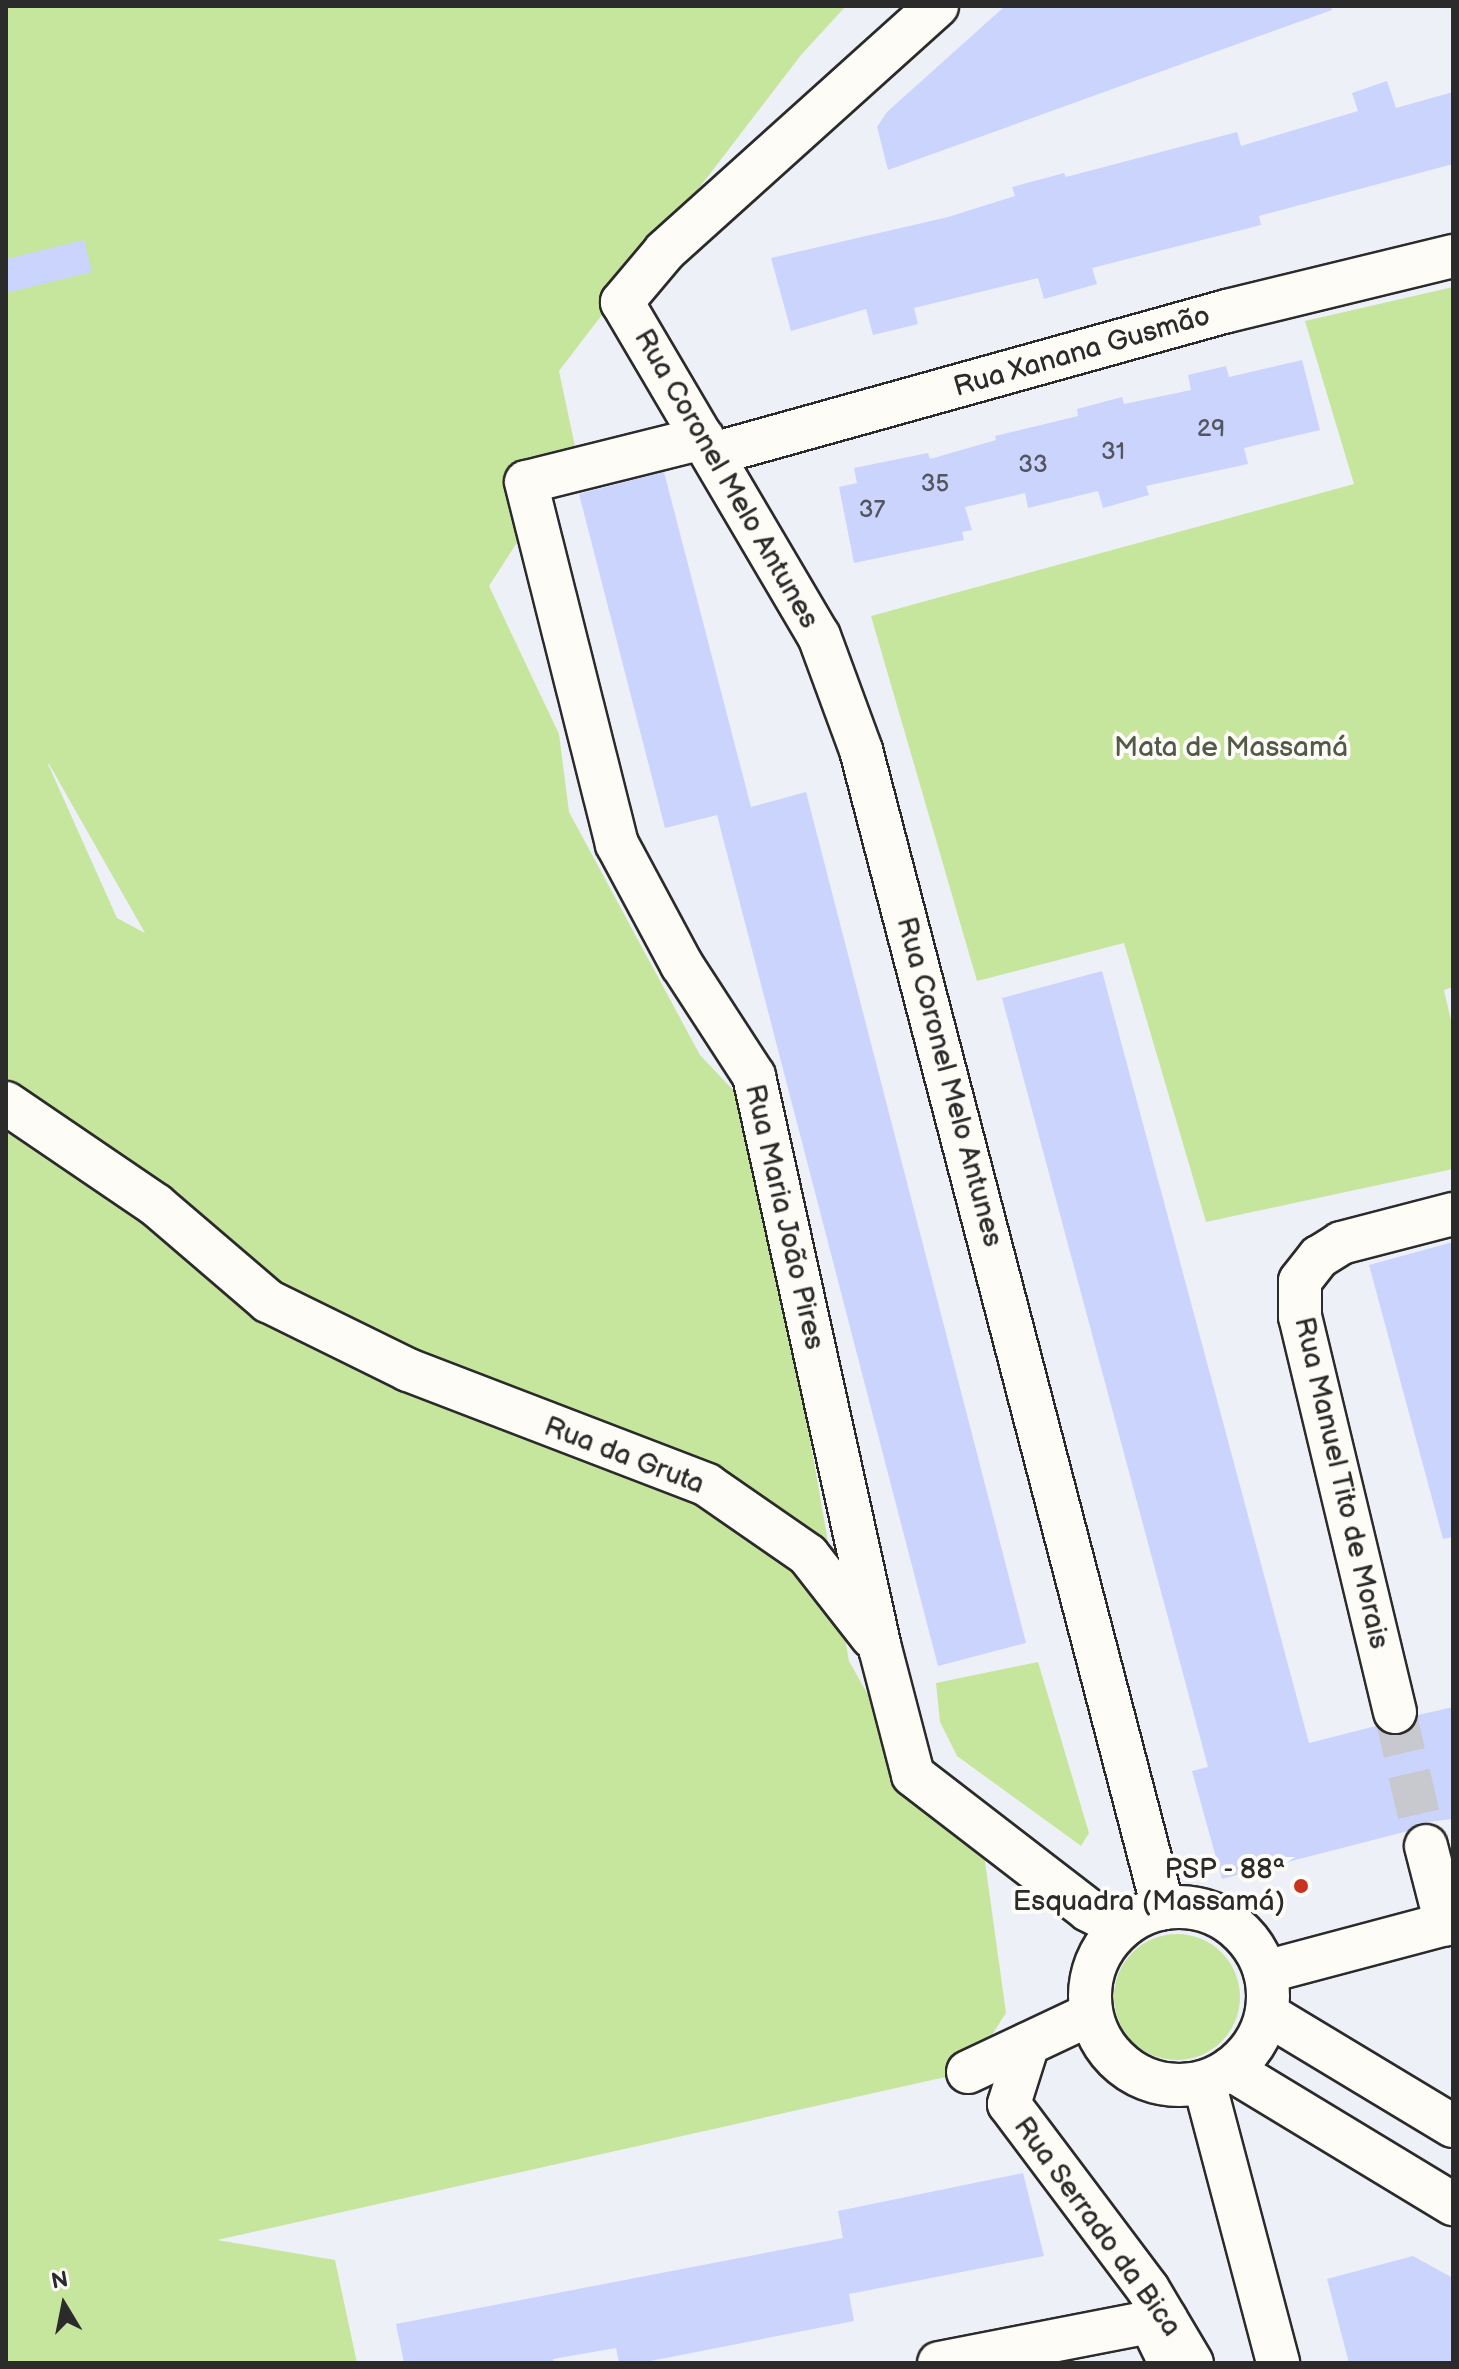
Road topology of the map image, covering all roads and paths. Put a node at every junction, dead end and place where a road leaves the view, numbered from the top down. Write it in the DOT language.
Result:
graph roads {
  1 [pos="937,6"];
  2 [pos="1453,256"];
  3 [pos="708,446"];
  4 [pos="6,1103"];
  5 [pos="1453,1214"];
  6 [pos="880,1648"];
  7 [pos="1395,1712"];
  8 [pos="1426,1846"];
  9 [pos="1163,1908"];
  10 [pos="1449,1923"];
  11 [pos="1122,1927"];
  12 [pos="1265,1972"];
  13 [pos="1091,2014"];
  14 [pos="1267,2014"];
  15 [pos="1028,2044"];
  16 [pos="968,2072"];
  17 [pos="1217,2076"];
  18 [pos="1453,2126"];
  19 [pos="1453,2204"];
  20 [pos="1153,2322"];
  21 [pos="939,2363"];
  22 [pos="1159,2363"];
  23 [pos="1192,2363"];
  24 [pos="1278,2363"];
  1 -- 3 [label="street, Rua Coronel Melo Antunes"];
  2 -- 3 [label="street, Rua Xanana Gusmão"];
  3 -- 6 [label="street, Rua Maria João Pires"];
  3 -- 9 [label="street, Rua Coronel Melo Antunes"];
  4 -- 6 [label="street, Rua da Gruta"];
  5 -- 7 [label="street, Rua Manuel Tito de Morais"];
  6 -- 11 [label="street, Rua da Gruta"];
  8 -- 10 [label="street"];
  9 -- 11 [label="street"];
  9 -- 12 [label="street"];
  10 -- 12 [label="street"];
  11 -- 13 [label="street"];
  12 -- 14 [label="street"];
  13 -- 15 [label="street"];
  13 -- 17 [label="street"];
  14 -- 17 [label="street"];
  14 -- 18 [label="street"];
  15 -- 16 [label="street"];
  15 -- 20 [label="street, Rua Serrado da Bica"];
  17 -- 19 [label="street"];
  17 -- 24 [label="street"];
  20 -- 21 [label="street"];
  20 -- 22 [label="lane"];
  20 -- 23 [label="street, Rua Serrado da Bica"];
}
